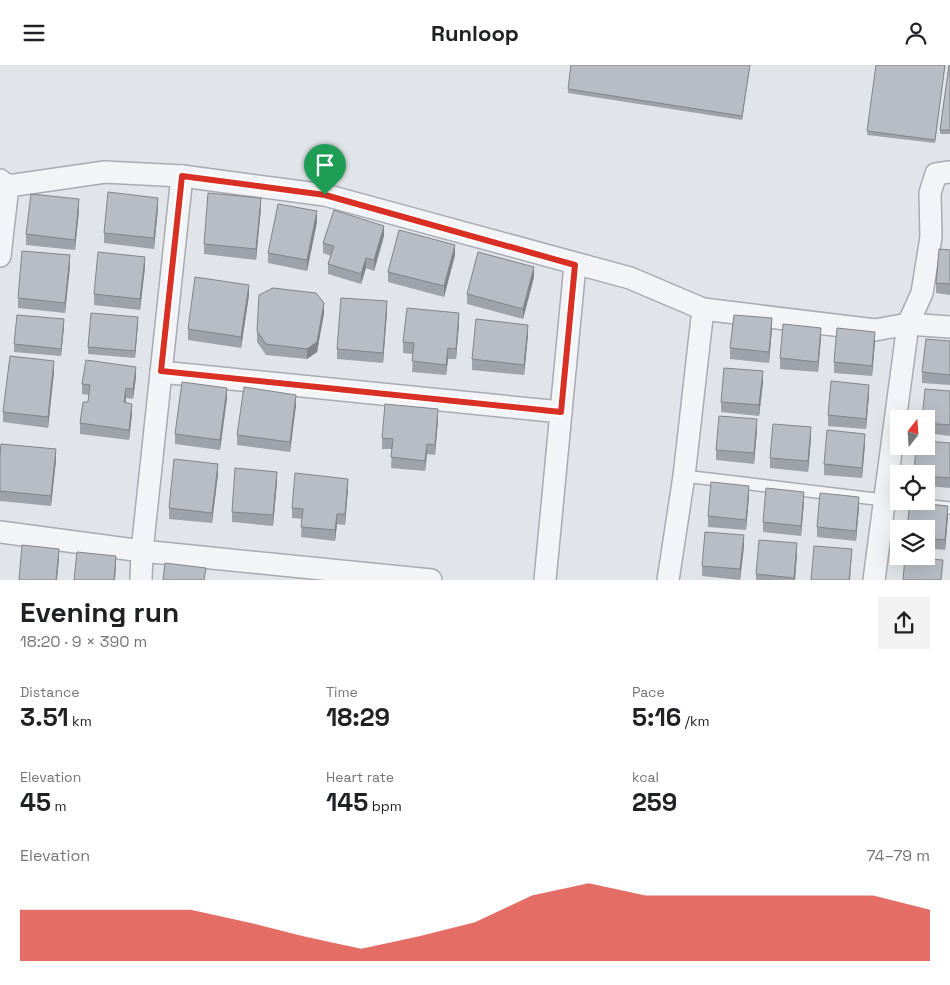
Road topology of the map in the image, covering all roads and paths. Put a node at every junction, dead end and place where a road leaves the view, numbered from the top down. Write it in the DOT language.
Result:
graph roads {
  1 [pos="950,172"];
  2 [pos="182,176"];
  3 [pos="4,183"];
  4 [pos="0,256"];
  5 [pos="575,265"];
  6 [pos="703,309"];
  7 [pos="908,324"];
  8 [pos="950,327"];
  9 [pos="161,371"];
  10 [pos="561,412"];
  11 [pos="684,476"];
  12 [pos="885,500"];
  13 [pos="950,508"];
  14 [pos="0,532"];
  15 [pos="142,551"];
  16 [pos="141,580"];
  17 [pos="431,580"];
  18 [pos="545,580"];
  19 [pos="668,580"];
  20 [pos="874,580"];
  1 -- 7 [label="street"];
  2 -- 3 [label="street"];
  2 -- 5 [label="street"];
  2 -- 9 [label="street"];
  3 -- 4 [label="street"];
  5 -- 6 [label="street"];
  5 -- 10 [label="street"];
  6 -- 7 [label="street"];
  6 -- 11 [label="street"];
  7 -- 8 [label="street"];
  7 -- 12 [label="street"];
  9 -- 10 [label="street"];
  9 -- 15 [label="street"];
  10 -- 18 [label="street"];
  11 -- 12 [label="lane"];
  11 -- 19 [label="street"];
  12 -- 13 [label="lane"];
  12 -- 20 [label="street"];
  14 -- 15 [label="street"];
  15 -- 16 [label="street"];
  15 -- 17 [label="street"];
}
